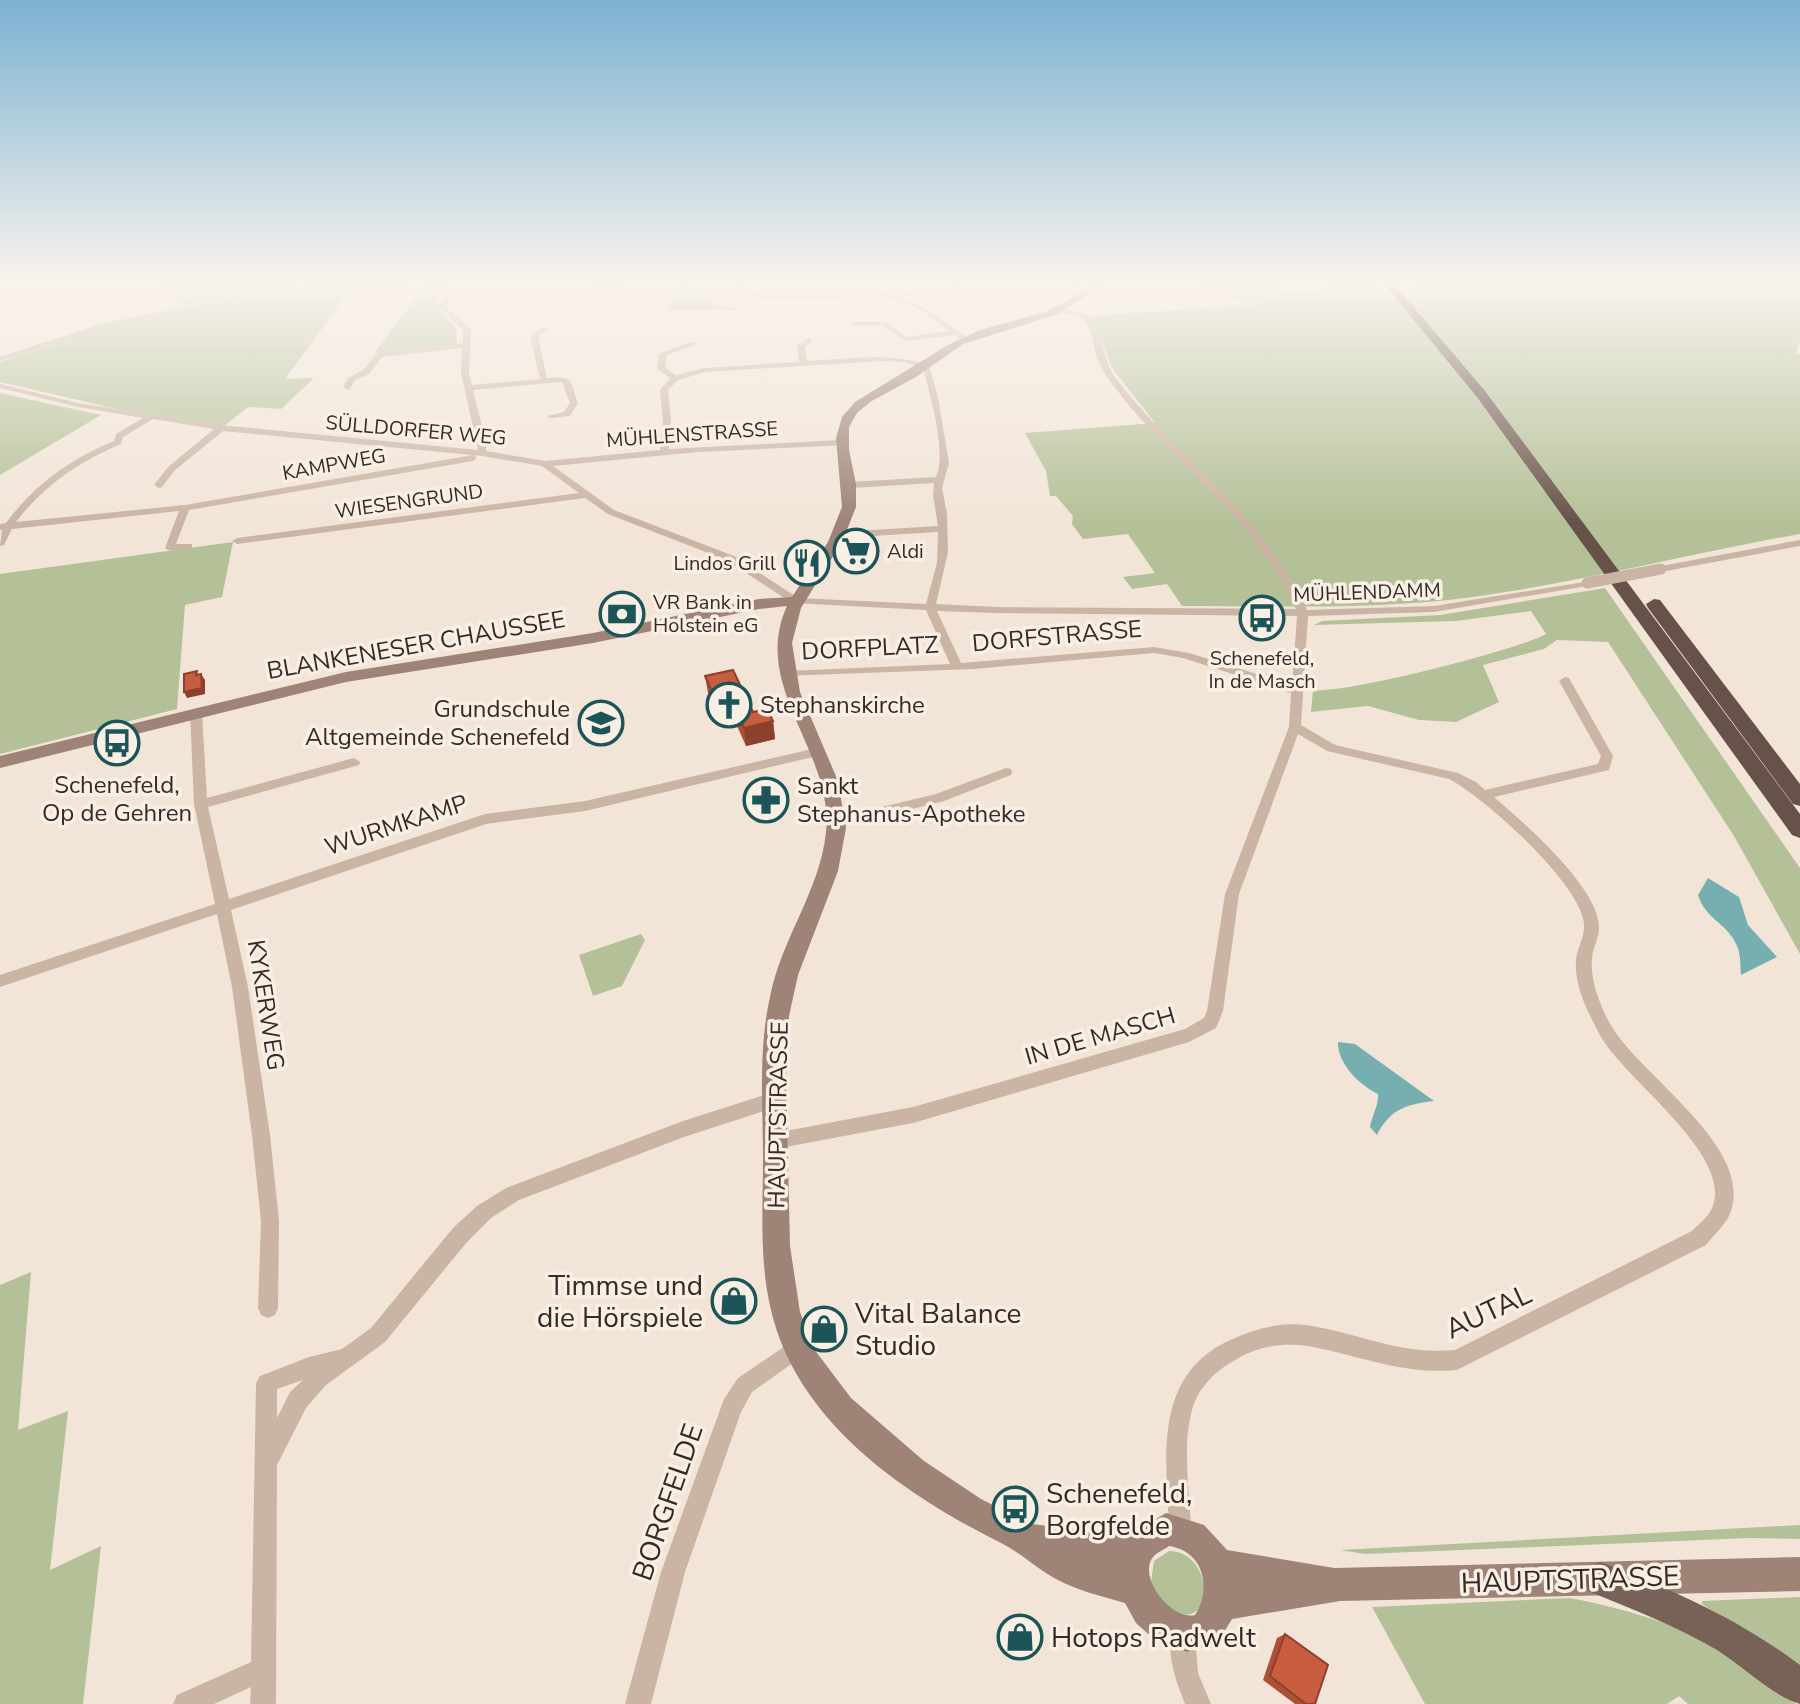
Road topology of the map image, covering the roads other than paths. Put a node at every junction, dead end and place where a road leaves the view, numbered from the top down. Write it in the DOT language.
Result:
graph roads {
  1 [pos="372,365"];
  2 [pos="464,365"];
  3 [pos="540,365"];
  4 [pos="662,365"];
  5 [pos="782,365"];
  6 [pos="918,365"];
  7 [pos="929,365"];
  8 [pos="1104,365"];
  9 [pos="1456,365"];
  10 [pos="1470,365"];
  11 [pos="926,367"];
  12 [pos="675,378"];
  13 [pos="544,380"];
  14 [pos="0,386"];
  15 [pos="347,388"];
  16 [pos="469,388"];
  17 [pos="551,416"];
  18 [pos="151,417"];
  19 [pos="221,428"];
  20 [pos="842,443"];
  21 [pos="664,452"];
  22 [pos="485,454"];
  23 [pos="545,464"];
  24 [pos="938,480"];
  25 [pos="159,485"];
  26 [pos="850,485"];
  27 [pos="585,495"];
  28 [pos="185,508"];
  29 [pos="4,526"];
  30 [pos="943,529"];
  31 [pos="839,535"];
  32 [pos="237,541"];
  33 [pos="0,543"];
  34 [pos="1800,543"];
  35 [pos="188,546"];
  36 [pos="796,601"];
  37 [pos="930,607"];
  38 [pos="1303,613"];
  39 [pos="957,666"];
  40 [pos="786,674"];
  41 [pos="1565,681"];
  42 [pos="1298,691"];
  43 [pos="196,713"];
  44 [pos="1295,727"];
  45 [pos="817,752"];
  46 [pos="0,762"];
  47 [pos="354,762"];
  48 [pos="1006,772"];
  49 [pos="1483,795"];
  50 [pos="1800,799"];
  51 [pos="201,804"];
  52 [pos="836,823"];
  53 [pos="1800,830"];
  54 [pos="224,906"];
  55 [pos="0,981"];
  56 [pos="775,1103"];
  57 [pos="775,1141"];
  58 [pos="268,1308"];
  59 [pos="797,1348"];
  60 [pos="347,1358"];
  61 [pos="266,1464"];
  62 [pos="1180,1529"];
  63 [pos="1029,1540"];
  64 [pos="1137,1554"];
  65 [pos="1216,1565"];
  66 [pos="1800,1574"];
  67 [pos="1600,1579"];
  68 [pos="1340,1584"];
  69 [pos="1136,1589"];
  70 [pos="1220,1604"];
  71 [pos="1183,1634"];
  72 [pos="263,1669"];
  73 [pos="1800,1687"];
  74 [pos="186,1704"];
  75 [pos="263,1704"];
  76 [pos="638,1704"];
  77 [pos="1198,1704"];
  1 -- 15 [label="street"];
  2 -- 16 [label="street"];
  3 -- 13 [label="street"];
  4 -- 12 [label="street"];
  5 -- 12 [label="street"];
  6 -- 11 [label="street"];
  7 -- 11 [label="main road"];
  8 -- 38 [label="street"];
  9 -- 53 [label="highway"];
  10 -- 50 [label="highway"];
  11 -- 20 [label="main road"];
  11 -- 24 [label="street"];
  12 -- 21 [label="street"];
  13 -- 16 [label="street"];
  13 -- 17 [label="street"];
  14 -- 18 [label="street, SÜLLDORFER WEG"];
  16 -- 22 [label="street"];
  18 -- 19 [label="street, SÜLLDORFER WEG"];
  18 -- 29 [label="street"];
  19 -- 22 [label="street, SÜLLDORFER WEG"];
  19 -- 25 [label="street"];
  20 -- 21 [label="street, MÜHLENSTRASSE"];
  20 -- 26 [label="main road, HAUPTSTRASSE"];
  21 -- 23 [label="street, MÜHLENSTRASSE"];
  22 -- 23 [label="street, SÜLLDORFER WEG"];
  22 -- 28 [label="street, KAMPWEG"];
  23 -- 27 [label="street, SÜLLDORFER WEG"];
  24 -- 26 [label="street"];
  24 -- 30 [label="street"];
  26 -- 31 [label="main road, HAUPTSTRASSE"];
  27 -- 32 [label="street, WIESENGRUND"];
  27 -- 36 [label="street, SÜLLDORFER WEG"];
  28 -- 29 [label="street, KAMPWEG"];
  28 -- 35 [label="street"];
  29 -- 33 [label="street"];
  30 -- 31 [label="street"];
  30 -- 37 [label="street"];
  31 -- 36 [label="main road, HAUPTSTRASSE"];
  34 -- 38 [label="street, MÜHLENDAMM, bridge"];
  36 -- 37 [label="street, MÜHLENDAMM"];
  36 -- 40 [label="main road, HAUPTSTRASSE"];
  36 -- 43 [label="main road, BLANKENESER CHAUSSEE"];
  37 -- 38 [label="street, MÜHLENDAMM"];
  37 -- 39 [label="street"];
  38 -- 42 [label="street, IN DE MASCH"];
  39 -- 40 [label="street, DORFPLATZ"];
  39 -- 42 [label="street, DORFSTRASSE"];
  40 -- 45 [label="main road, HAUPTSTRASSE"];
  41 -- 49 [label="street"];
  42 -- 44 [label="street, IN DE MASCH"];
  43 -- 46 [label="main road, BLANKENESER CHAUSSEE"];
  43 -- 51 [label="street, KYKERWEG"];
  44 -- 49 [label="street, AUTAL"];
  44 -- 57 [label="street, IN DE MASCH"];
  45 -- 52 [label="main road, HAUPTSTRASSE"];
  45 -- 54 [label="street, WURMKAMP"];
  47 -- 51 [label="street"];
  48 -- 52 [label="street"];
  49 -- 62 [label="street, AUTAL"];
  51 -- 54 [label="street, KYKERWEG"];
  52 -- 56 [label="main road, HAUPTSTRASSE"];
  54 -- 55 [label="street, WURMKAMP"];
  54 -- 58 [label="street, KYKERWEG"];
  56 -- 57 [label="main road, HAUPTSTRASSE"];
  56 -- 60 [label="street"];
  57 -- 59 [label="main road, HAUPTSTRASSE"];
  59 -- 63 [label="main road, HAUPTSTRASSE"];
  59 -- 76 [label="street, BORGFELDE"];
  60 -- 61 [label="street"];
  60 -- 61 [label="street"];
  61 -- 72 [label="street"];
  62 -- 64 [label="main road"];
  62 -- 65 [label="main road"];
  63 -- 64 [label="main road, HAUPTSTRASSE"];
  63 -- 69 [label="main road, HAUPTSTRASSE"];
  64 -- 69 [label="main road"];
  65 -- 68 [label="main road, HAUPTSTRASSE"];
  65 -- 70 [label="main road"];
  66 -- 67 [label="main road, HAUPTSTRASSE"];
  67 -- 68 [label="main road, HAUPTSTRASSE"];
  67 -- 73 [label="main road"];
  68 -- 70 [label="main road, HAUPTSTRASSE"];
  69 -- 71 [label="main road"];
  70 -- 71 [label="main road"];
  71 -- 77 [label="street"];
  72 -- 74 [label="street"];
  72 -- 75 [label="street"];
}
